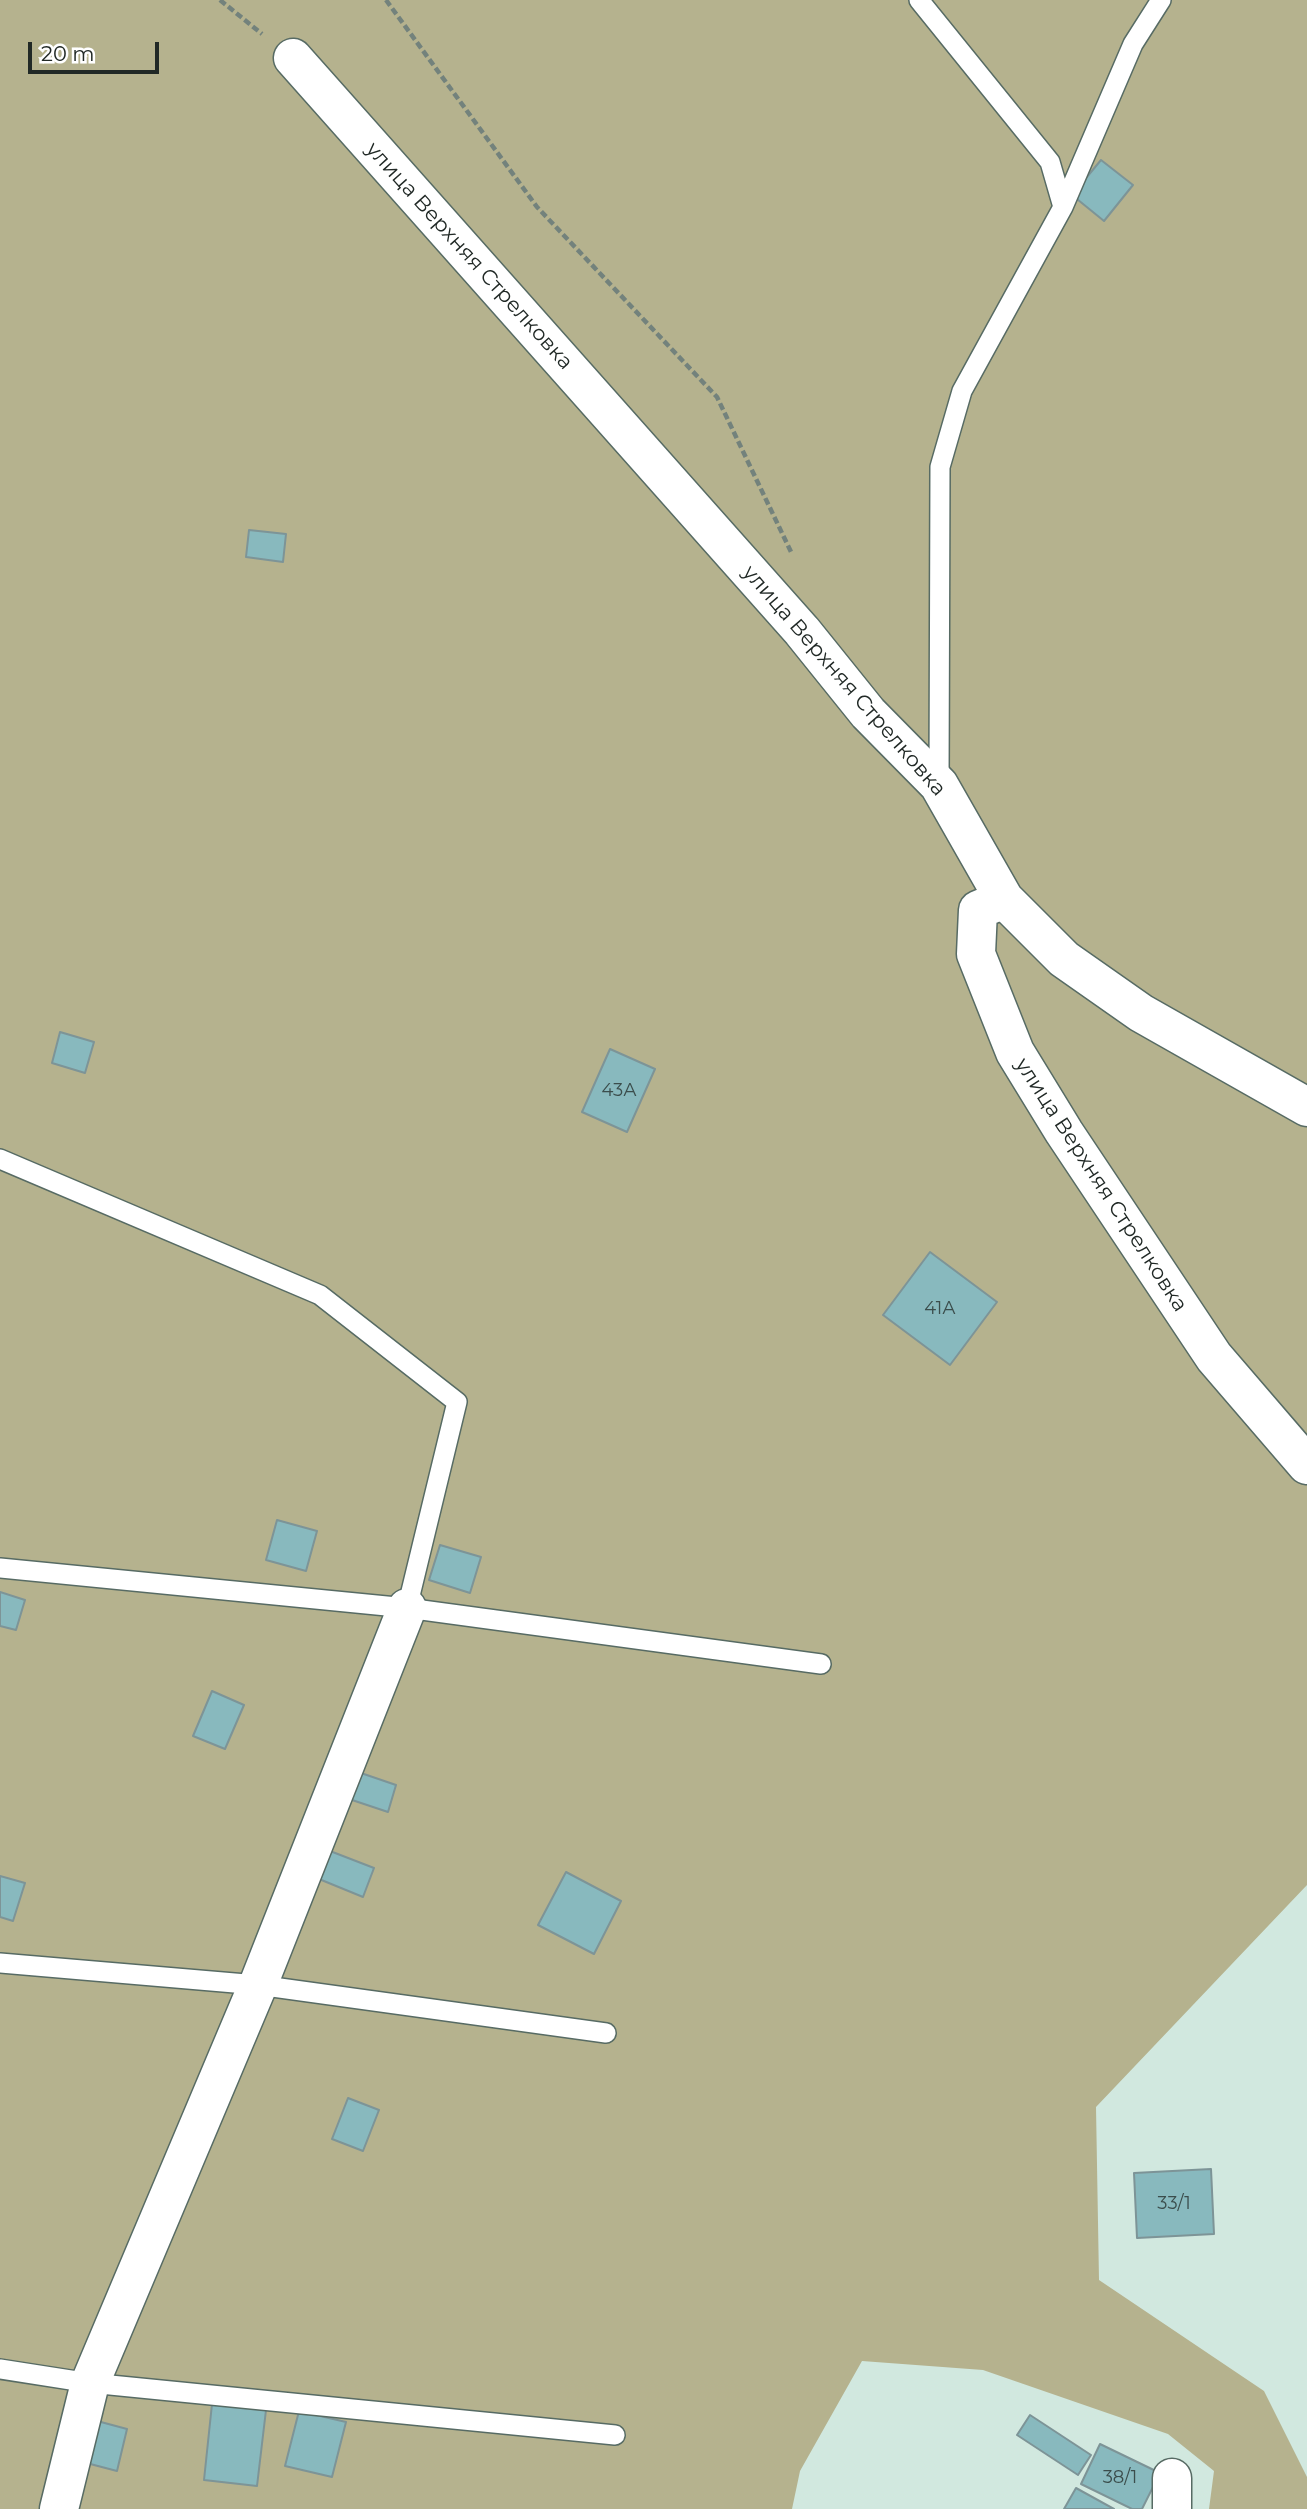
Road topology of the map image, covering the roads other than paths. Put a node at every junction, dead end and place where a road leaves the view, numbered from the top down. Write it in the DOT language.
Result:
graph roads {
  1 [pos="919,0"];
  2 [pos="1161,0"];
  3 [pos="293,58"];
  4 [pos="1063,207"];
  5 [pos="939,785"];
  6 [pos="1004,899"];
  7 [pos="1307,1107"];
  8 [pos="0,1159"];
  9 [pos="1307,1465"];
  10 [pos="0,1568"];
  11 [pos="407,1608"];
  12 [pos="821,1664"];
  13 [pos="0,1963"];
  14 [pos="258,1985"];
  15 [pos="606,2033"];
  16 [pos="0,2369"];
  17 [pos="90,2383"];
  18 [pos="615,2435"];
  19 [pos="59,2509"];
  1 -- 4 [label="lane"];
  2 -- 4 [label="lane"];
  3 -- 5 [label="street, улица Верхняя Стрелковка"];
  4 -- 5 [label="lane"];
  5 -- 6 [label="street, улица Верхняя Стрелковка"];
  6 -- 7 [label="street"];
  6 -- 9 [label="street, улица Верхняя Стрелковка"];
  8 -- 11 [label="lane"];
  10 -- 11 [label="lane"];
  11 -- 12 [label="lane"];
  11 -- 14 [label="street"];
  13 -- 14 [label="lane"];
  14 -- 15 [label="lane"];
  14 -- 17 [label="street"];
  16 -- 17 [label="lane"];
  17 -- 18 [label="lane"];
  17 -- 19 [label="street"];
}
